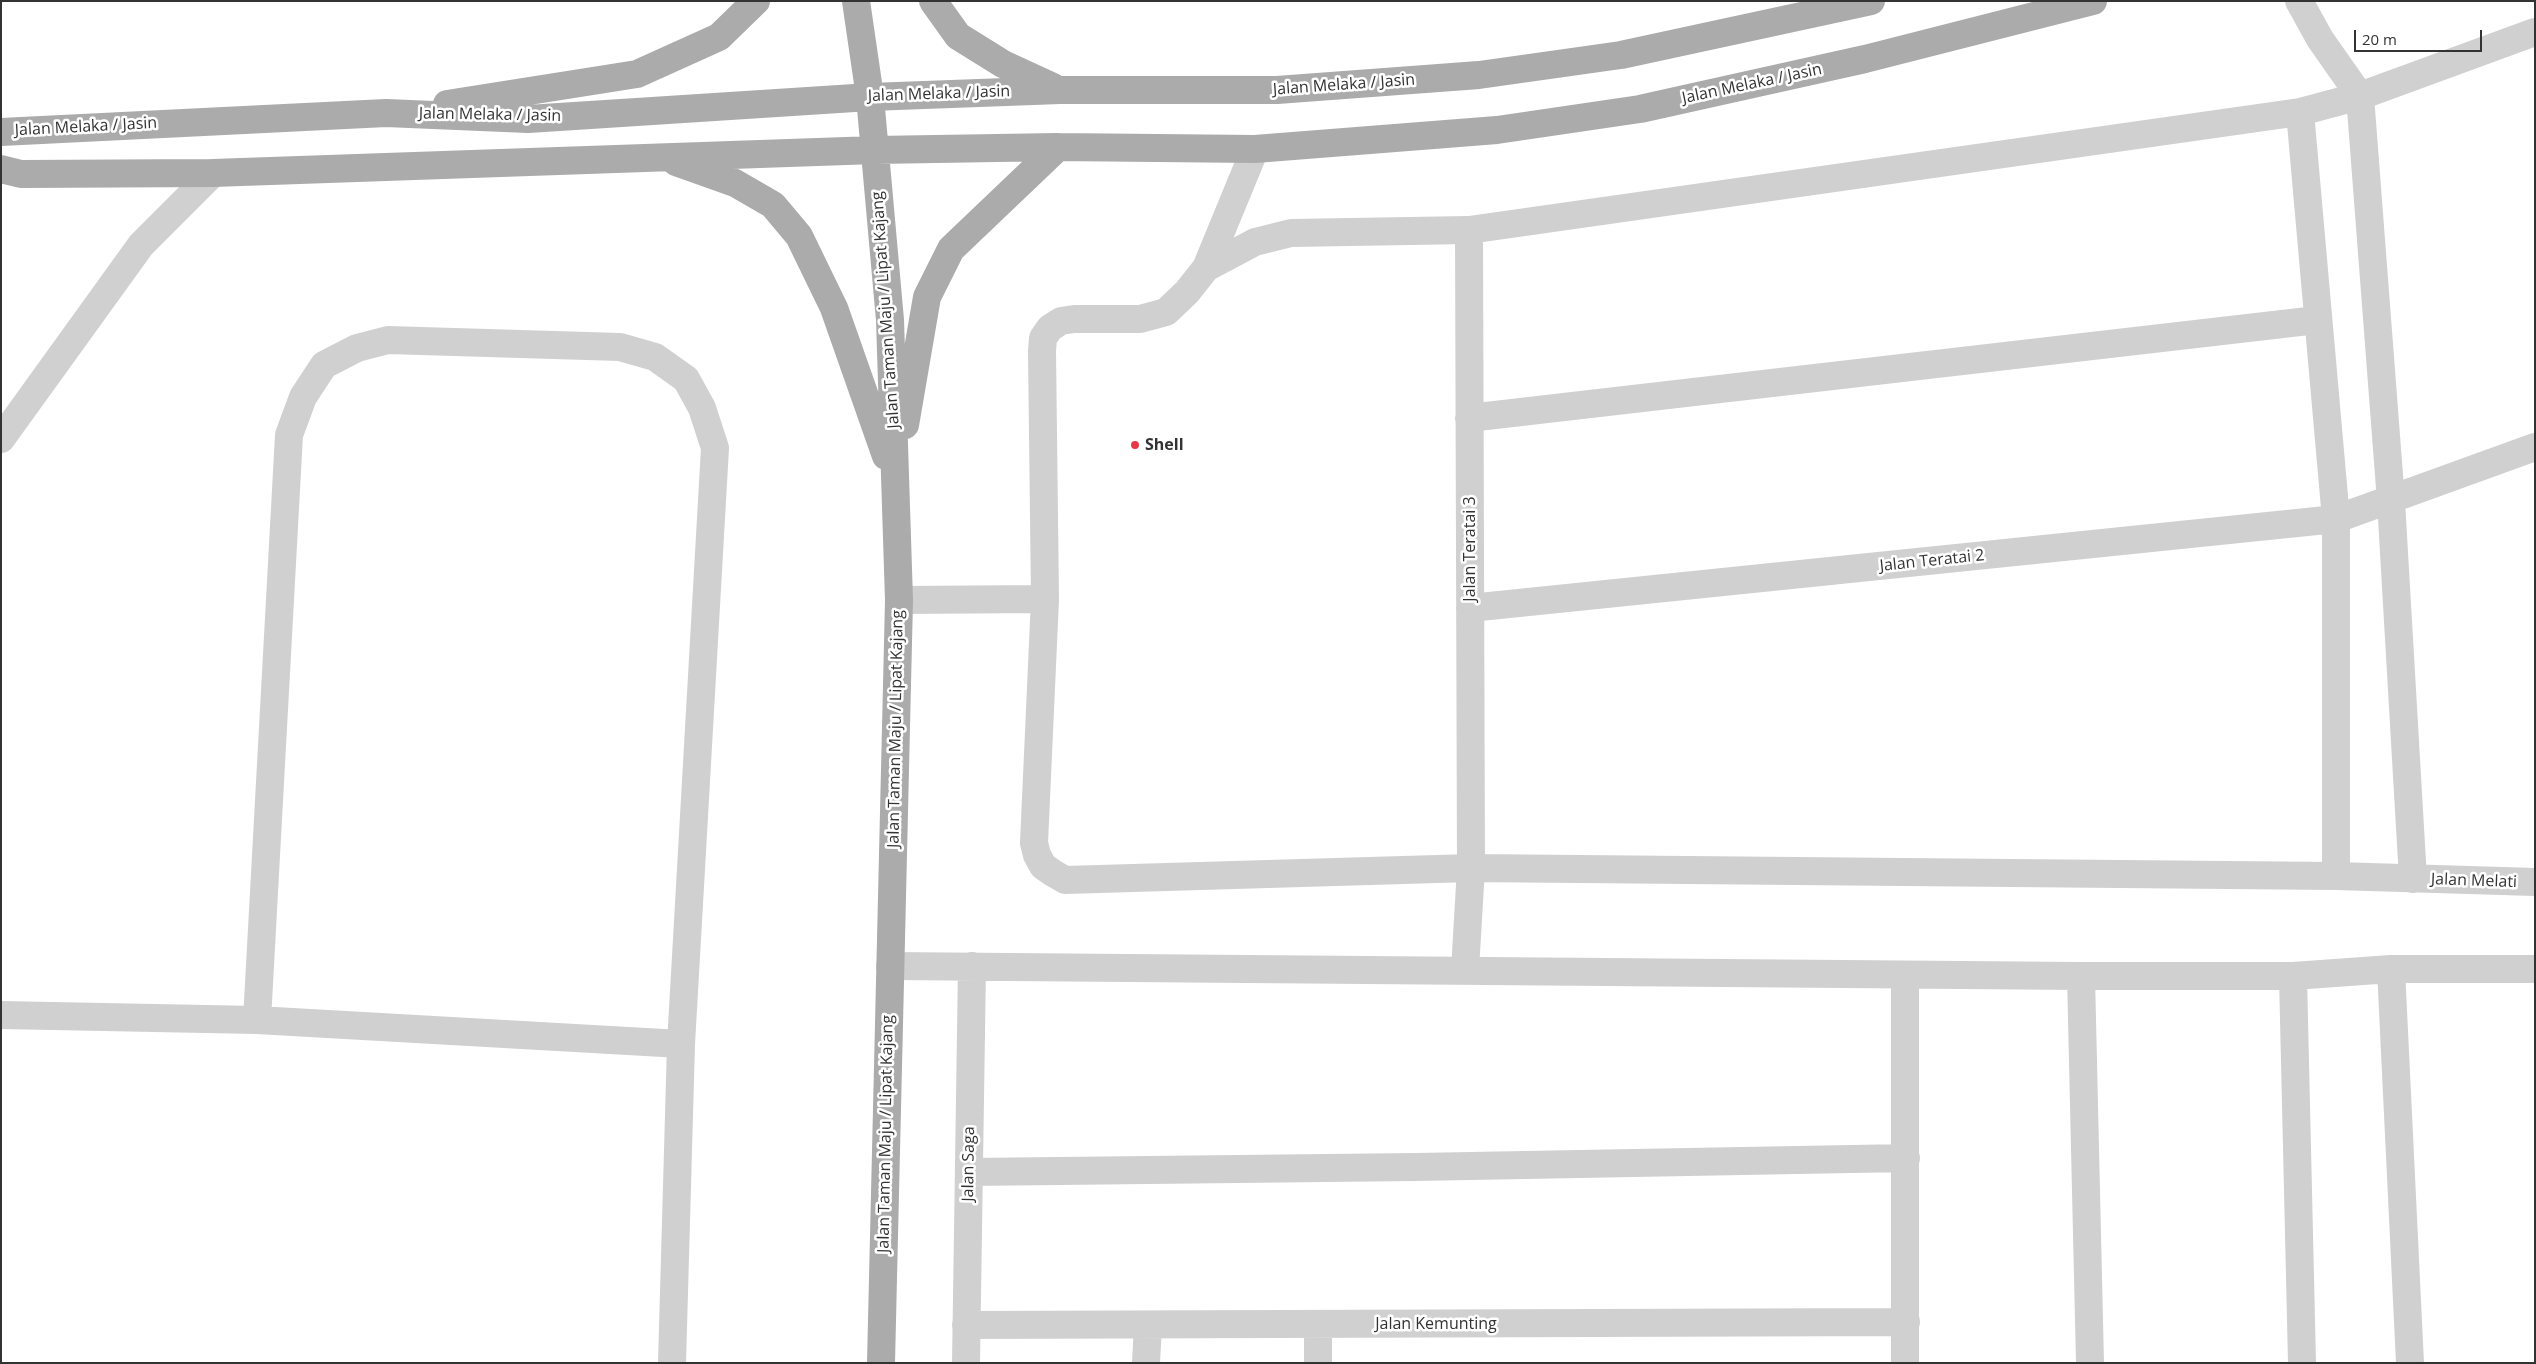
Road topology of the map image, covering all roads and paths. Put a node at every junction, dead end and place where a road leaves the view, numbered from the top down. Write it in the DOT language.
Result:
graph roads {
  1 [pos="756,1"];
  2 [pos="856,1"];
  3 [pos="933,1"];
  4 [pos="1871,1"];
  5 [pos="2094,1"];
  6 [pos="2299,1"];
  7 [pos="2535,32"];
  8 [pos="1060,90"];
  9 [pos="2360,96"];
  10 [pos="870,97"];
  11 [pos="2300,112"];
  12 [pos="386,113"];
  13 [pos="1,132"];
  14 [pos="1058,147"];
  15 [pos="1255,149"];
  16 [pos="875,150"];
  17 [pos="662,157"];
  18 [pos="1,168"];
  19 [pos="213,173"];
  20 [pos="1468,230"];
  21 [pos="1206,268"];
  22 [pos="2318,320"];
  23 [pos="1469,418"];
  24 [pos="1,439"];
  25 [pos="2535,448"];
  26 [pos="895,481"];
  27 [pos="2391,501"];
  28 [pos="2336,519"];
  29 [pos="1046,599"];
  30 [pos="899,600"];
  31 [pos="1470,608"];
  32 [pos="1471,868"];
  33 [pos="2336,876"];
  34 [pos="2413,879"];
  35 [pos="2535,882"];
  36 [pos="890,966"];
  37 [pos="972,966"];
  38 [pos="2391,969"];
  39 [pos="1465,970"];
  40 [pos="2535,970"];
  41 [pos="1905,974"];
  42 [pos="2081,976"];
  43 [pos="2293,976"];
  44 [pos="1,1015"];
  45 [pos="257,1020"];
  46 [pos="681,1044"];
  47 [pos="1906,1158"];
  48 [pos="969,1172"];
  49 [pos="1906,1322"];
  50 [pos="966,1325"];
  51 [pos="1148,1325"];
  52 [pos="1318,1325"];
  53 [pos="672,1363"];
  54 [pos="881,1363"];
  55 [pos="966,1363"];
  56 [pos="1146,1363"];
  57 [pos="1318,1363"];
  58 [pos="1905,1363"];
  59 [pos="2090,1363"];
  60 [pos="2302,1363"];
  61 [pos="2410,1363"];
  1 -- 12 [label="main road"];
  2 -- 10 [label="main road, Jalan Taman Maju / Lipat Kajang"];
  3 -- 8 [label="main road"];
  4 -- 8 [label="main road, Jalan Melaka / Jasin"];
  5 -- 15 [label="main road, Jalan Melaka / Jasin"];
  6 -- 9 [label="street"];
  7 -- 9 [label="street"];
  8 -- 10 [label="main road, Jalan Melaka / Jasin"];
  9 -- 11 [label="street"];
  9 -- 27 [label="street"];
  10 -- 12 [label="main road, Jalan Melaka / Jasin"];
  10 -- 16 [label="main road, Jalan Taman Maju / Lipat Kajang"];
  11 -- 20 [label="street"];
  11 -- 22 [label="street"];
  12 -- 13 [label="main road, Jalan Melaka / Jasin"];
  14 -- 15 [label="main road, Jalan Melaka / Jasin"];
  14 -- 16 [label="main road"];
  14 -- 26 [label="main road"];
  15 -- 21 [label="street"];
  16 -- 17 [label="main road"];
  16 -- 26 [label="main road, Jalan Taman Maju / Lipat Kajang"];
  17 -- 19 [label="main road"];
  17 -- 26 [label="main road"];
  18 -- 19 [label="main road"];
  19 -- 24 [label="street"];
  20 -- 21 [label="street"];
  20 -- 23 [label="street, Jalan Teratai 3"];
  21 -- 29 [label="street, Jalan Melati"];
  22 -- 23 [label="street"];
  22 -- 28 [label="street"];
  23 -- 31 [label="street, Jalan Teratai 3"];
  25 -- 27 [label="street, Jalan Teratai 2"];
  26 -- 30 [label="main road, Jalan Taman Maju / Lipat Kajang"];
  27 -- 28 [label="street, Jalan Teratai 2"];
  27 -- 34 [label="street"];
  28 -- 31 [label="street, Jalan Teratai 2"];
  28 -- 33 [label="street"];
  29 -- 30 [label="street"];
  29 -- 32 [label="street, Jalan Melati"];
  30 -- 36 [label="main road, Jalan Taman Maju / Lipat Kajang"];
  31 -- 32 [label="street, Jalan Teratai 3"];
  32 -- 33 [label="street, Jalan Melati"];
  32 -- 39 [label="street, Jalan Teratai 3"];
  33 -- 34 [label="street, Jalan Melati"];
  34 -- 35 [label="street, Jalan Melati"];
  36 -- 37 [label="street"];
  36 -- 54 [label="main road, Jalan Taman Maju / Lipat Kajang"];
  37 -- 39 [label="street"];
  37 -- 48 [label="street, Jalan Saga"];
  38 -- 40 [label="street"];
  38 -- 43 [label="street"];
  38 -- 61 [label="street"];
  39 -- 41 [label="street"];
  41 -- 42 [label="street"];
  41 -- 47 [label="street"];
  42 -- 43 [label="street"];
  42 -- 59 [label="street"];
  43 -- 60 [label="street"];
  44 -- 45 [label="street"];
  45 -- 46 [label="street"];
  45 -- 46 [label="street"];
  46 -- 53 [label="street"];
  47 -- 48 [label="street"];
  47 -- 49 [label="street"];
  48 -- 50 [label="street, Jalan Saga"];
  49 -- 52 [label="street, Jalan Kemunting"];
  49 -- 58 [label="street"];
  50 -- 51 [label="street, Jalan Kemunting"];
  50 -- 55 [label="street, Jalan Saga"];
  51 -- 52 [label="street, Jalan Kemunting"];
  51 -- 56 [label="street"];
  52 -- 57 [label="street"];
}
